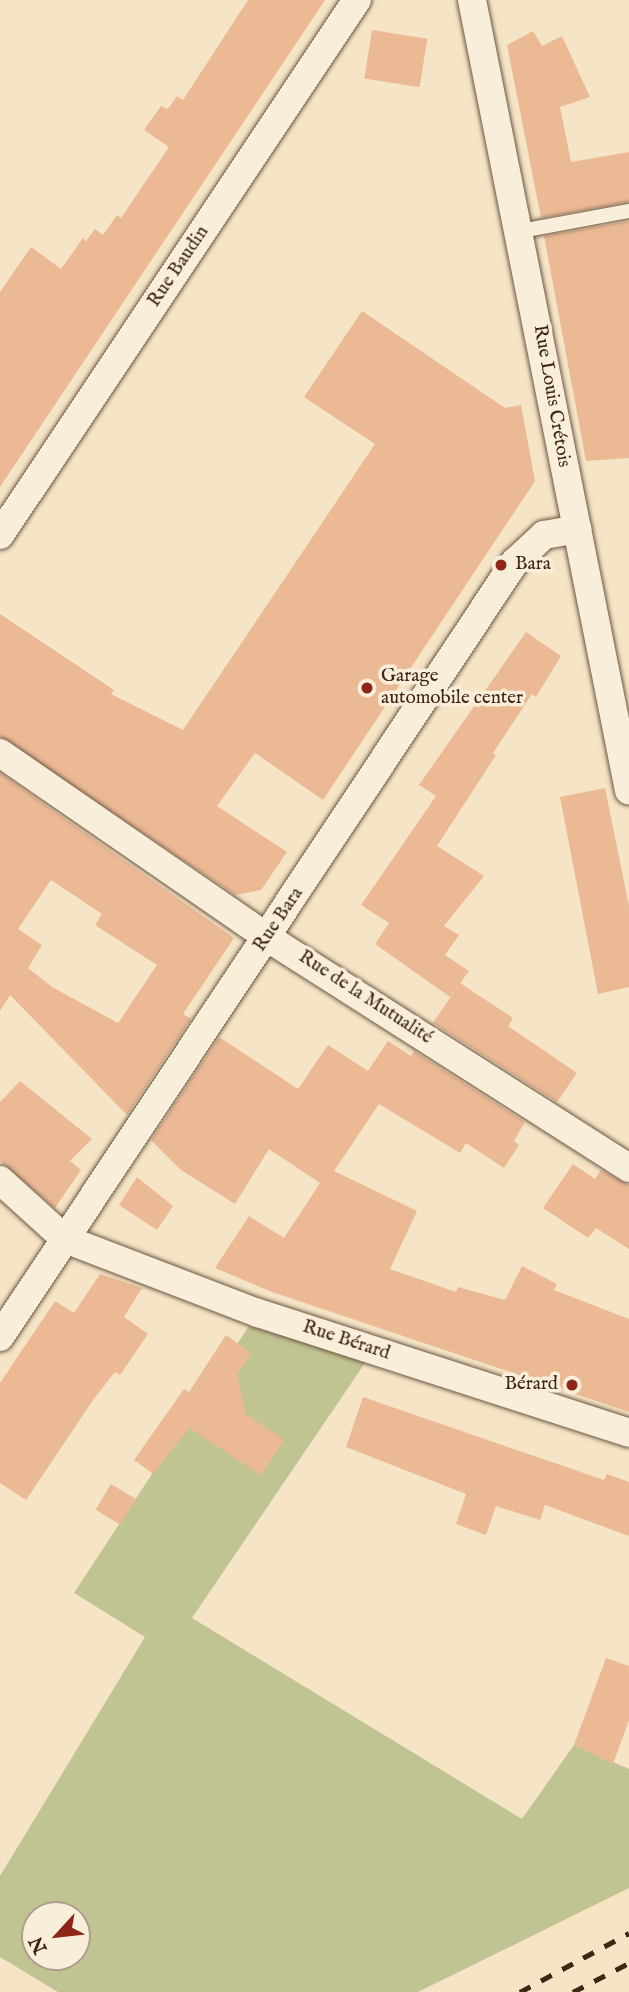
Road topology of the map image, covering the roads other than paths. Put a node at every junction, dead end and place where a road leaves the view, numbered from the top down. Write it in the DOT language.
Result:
graph roads {
  1 [pos="357,0"];
  2 [pos="472,0"];
  3 [pos="629,211"];
  4 [pos="521,231"];
  5 [pos="577,529"];
  6 [pos="0,535"];
  7 [pos="0,753"];
  8 [pos="629,791"];
  9 [pos="268,938"];
  10 [pos="629,1168"];
  11 [pos="0,1180"];
  12 [pos="65,1239"];
  13 [pos="0,1337"];
  14 [pos="629,1433"];
  1 -- 6 [label="street, Rue Baudin"];
  2 -- 4 [label="street, Rue Louis Crétois"];
  3 -- 4 [label="lane"];
  4 -- 5 [label="street, Rue Louis Crétois"];
  5 -- 8 [label="street, Rue Louis Crétois"];
  5 -- 9 [label="street, Rue Bara"];
  7 -- 9 [label="street, Rue de la Mutualité"];
  9 -- 10 [label="street, Rue de la Mutualité"];
  9 -- 12 [label="street, Rue Bara"];
  11 -- 12 [label="street"];
  12 -- 13 [label="street, Rue Bara"];
  12 -- 14 [label="street, Rue Bérard"];
}
